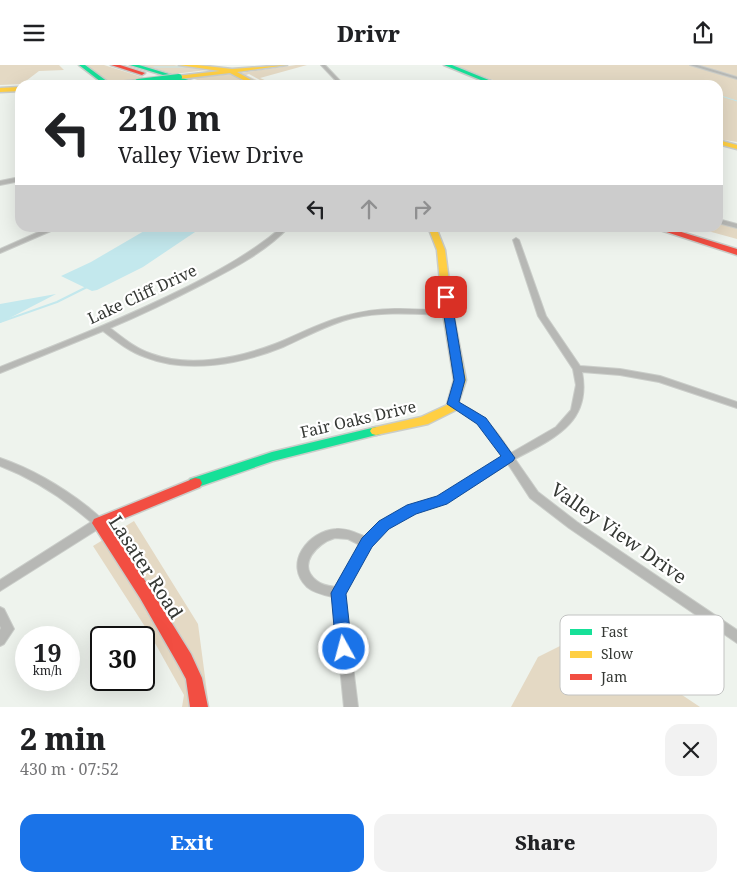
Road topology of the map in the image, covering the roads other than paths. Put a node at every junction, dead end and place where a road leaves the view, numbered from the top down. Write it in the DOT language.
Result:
graph roads {
  1 [pos="82,65"];
  2 [pos="114,65"];
  3 [pos="133,65"];
  4 [pos="182,65"];
  5 [pos="263,65"];
  6 [pos="284,65"];
  7 [pos="323,65"];
  8 [pos="447,65"];
  9 [pos="692,65"];
  10 [pos="230,71"];
  11 [pos="202,76"];
  12 [pos="737,77"];
  13 [pos="99,78"];
  14 [pos="102,80"];
  15 [pos="159,80"];
  16 [pos="165,80"];
  17 [pos="247,80"];
  18 [pos="337,80"];
  19 [pos="485,80"];
  20 [pos="15,89"];
  21 [pos="0,90"];
  22 [pos="723,143"];
  23 [pos="736,146"];
  24 [pos="15,180"];
  25 [pos="0,183"];
  26 [pos="723,223"];
  27 [pos="737,227"];
  28 [pos="45,232"];
  29 [pos="280,232"];
  30 [pos="434,232"];
  31 [pos="671,232"];
  32 [pos="700,232"];
  33 [pos="516,239"];
  34 [pos="737,243"];
  35 [pos="0,251"];
  36 [pos="737,252"];
  37 [pos="448,313"];
  38 [pos="104,328"];
  39 [pos="577,369"];
  40 [pos="0,370"];
  41 [pos="453,404"];
  42 [pos="737,405"];
  43 [pos="509,458"];
  44 [pos="0,462"];
  45 [pos="99,523"];
  46 [pos="367,543"];
  47 [pos="0,586"];
  48 [pos="338,593"];
  49 [pos="0,613"];
  50 [pos="705,615"];
  51 [pos="724,628"];
  52 [pos="737,637"];
  53 [pos="0,640"];
  54 [pos="199,707"];
  55 [pos="352,707"];
  1 -- 13 [label="main road"];
  2 -- 16 [label="main road"];
  3 -- 11 [label="main road"];
  4 -- 11 [label="main road"];
  5 -- 10 [label="main road"];
  6 -- 10 [label="main road"];
  7 -- 18 [label="street"];
  8 -- 19 [label="main road"];
  9 -- 12 [label="street"];
  10 -- 11 [label="main road"];
  10 -- 17 [label="main road"];
  11 -- 15 [label="main road, bridge"];
  13 -- 14 [label="main road"];
  20 -- 21 [label="main road"];
  22 -- 23 [label="main road"];
  24 -- 25 [label="street"];
  26 -- 27 [label="street"];
  28 -- 35 [label="street"];
  29 -- 38 [label="street, Lake Cliff Drive"];
  30 -- 37 [label="main road"];
  31 -- 36 [label="main road"];
  32 -- 34 [label="main road"];
  33 -- 39 [label="street"];
  37 -- 38 [label="street"];
  37 -- 41 [label="main road"];
  38 -- 40 [label="street, Lake Cliff Drive"];
  39 -- 42 [label="street"];
  39 -- 43 [label="street"];
  41 -- 43 [label="street, Valley View Drive"];
  41 -- 45 [label="main road, Fair Oaks Drive"];
  43 -- 46 [label="street"];
  43 -- 50 [label="street, Valley View Drive"];
  44 -- 45 [label="street, Lasater Road"];
  45 -- 47 [label="street"];
  45 -- 54 [label="main road, Lasater Road"];
  46 -- 48 [label="street"];
  46 -- 48 [label="street"];
  48 -- 55 [label="street"];
  49 -- 53 [label="street"];
  51 -- 52 [label="street, Valley View Drive"];
}
